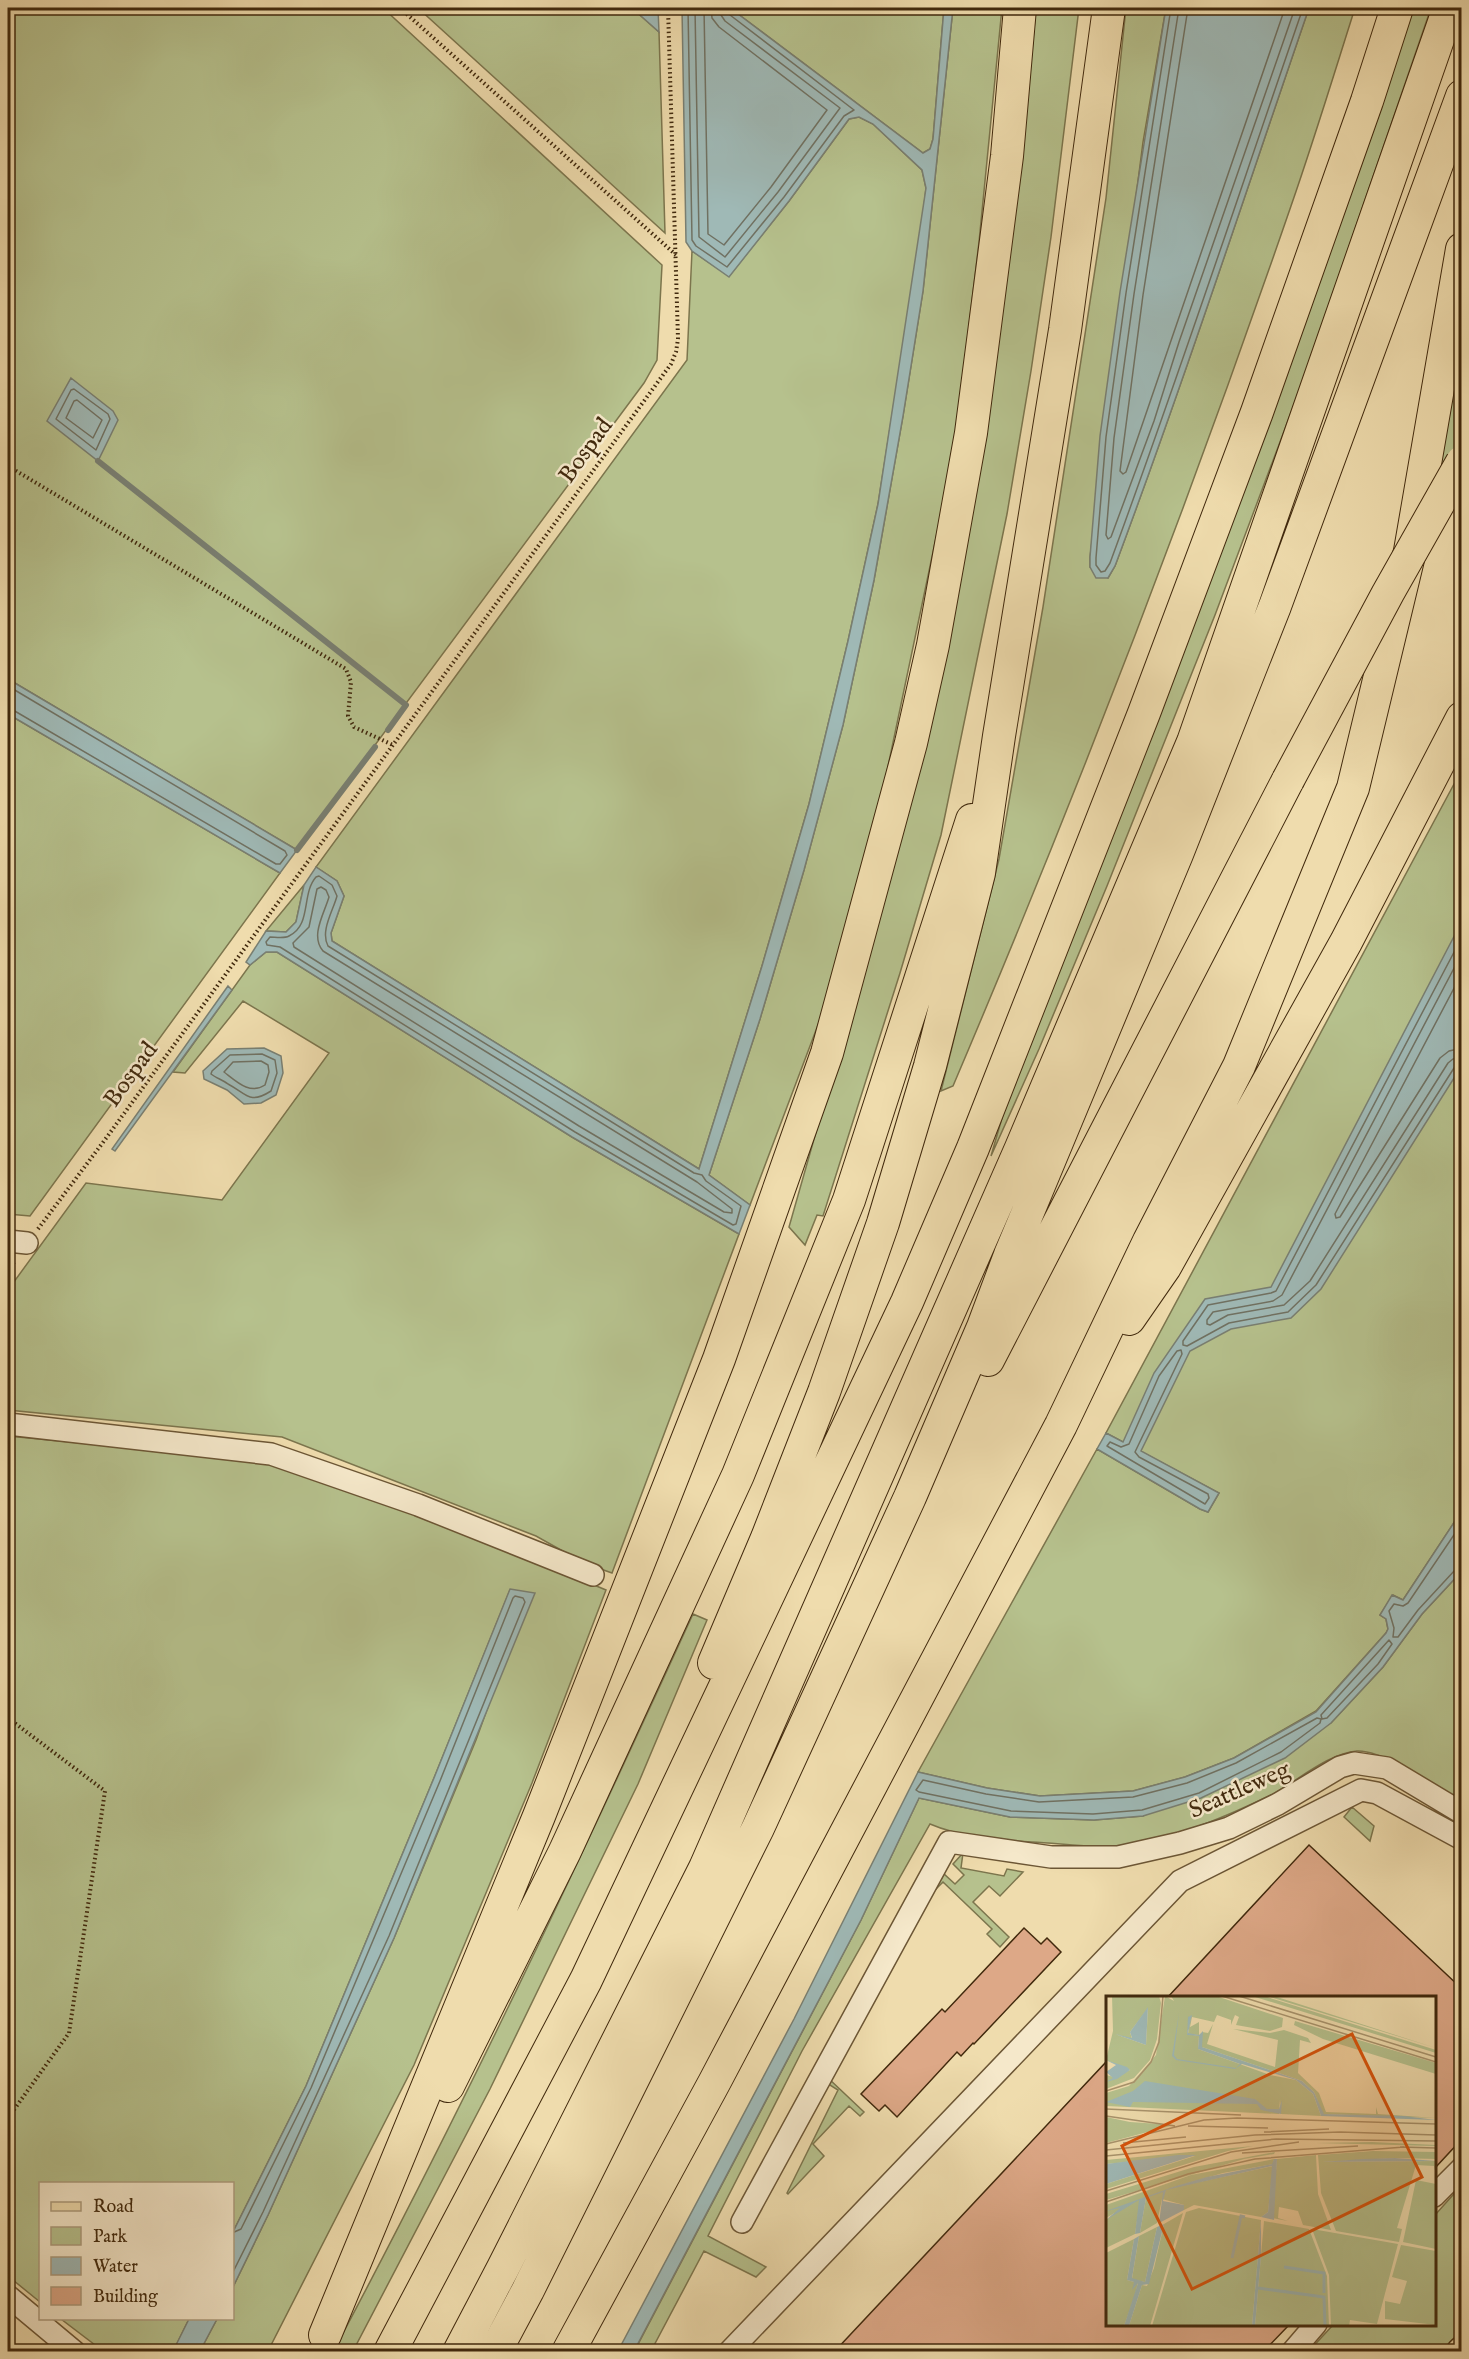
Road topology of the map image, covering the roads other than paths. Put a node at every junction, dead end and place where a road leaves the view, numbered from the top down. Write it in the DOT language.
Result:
graph roads {
  1 [pos="1020,8"];
  2 [pos="1109,8"];
  3 [pos="1397,8"];
  4 [pos="1449,8"];
  5 [pos="1461,96"];
  6 [pos="1461,249"];
  7 [pos="1461,462"];
  8 [pos="1461,718"];
  9 [pos="999,736"];
  10 [pos="1070,1408"];
  11 [pos="8,1424"];
  12 [pos="910,1497"];
  13 [pos="593,1575"];
  14 [pos="1461,1813"];
  15 [pos="1461,1839"];
  16 [pos="586,1980"];
  17 [pos="1461,2168"];
  18 [pos="1436,2194"];
  19 [pos="741,2222"];
  20 [pos="8,2296"];
  21 [pos="1315,2326"];
  22 [pos="320,2343"];
  23 [pos="75,2352"];
  24 [pos="390,2352"];
  25 [pos="459,2352"];
  26 [pos="495,2352"];
  27 [pos="568,2352"];
  28 [pos="729,2352"];
  29 [pos="1292,2352"];
  1 -- 22 [label="highway"];
  2 -- 9 [label="highway"];
  3 -- 16 [label="highway"];
  4 -- 25 [label="highway"];
  5 -- 12 [label="highway"];
  6 -- 10 [label="highway"];
  7 -- 12 [label="highway, bridge"];
  8 -- 10 [label="highway"];
  9 -- 16 [label="highway"];
  9 -- 22 [label="highway"];
  10 -- 27 [label="highway"];
  11 -- 13 [label="street"];
  12 -- 26 [label="highway"];
  14 -- 19 [label="street, Seattleweg"];
  15 -- 28 [label="street"];
  16 -- 24 [label="highway"];
  17 -- 18 [label="street"];
  20 -- 23 [label="street"];
  21 -- 29 [label="street"];
}
